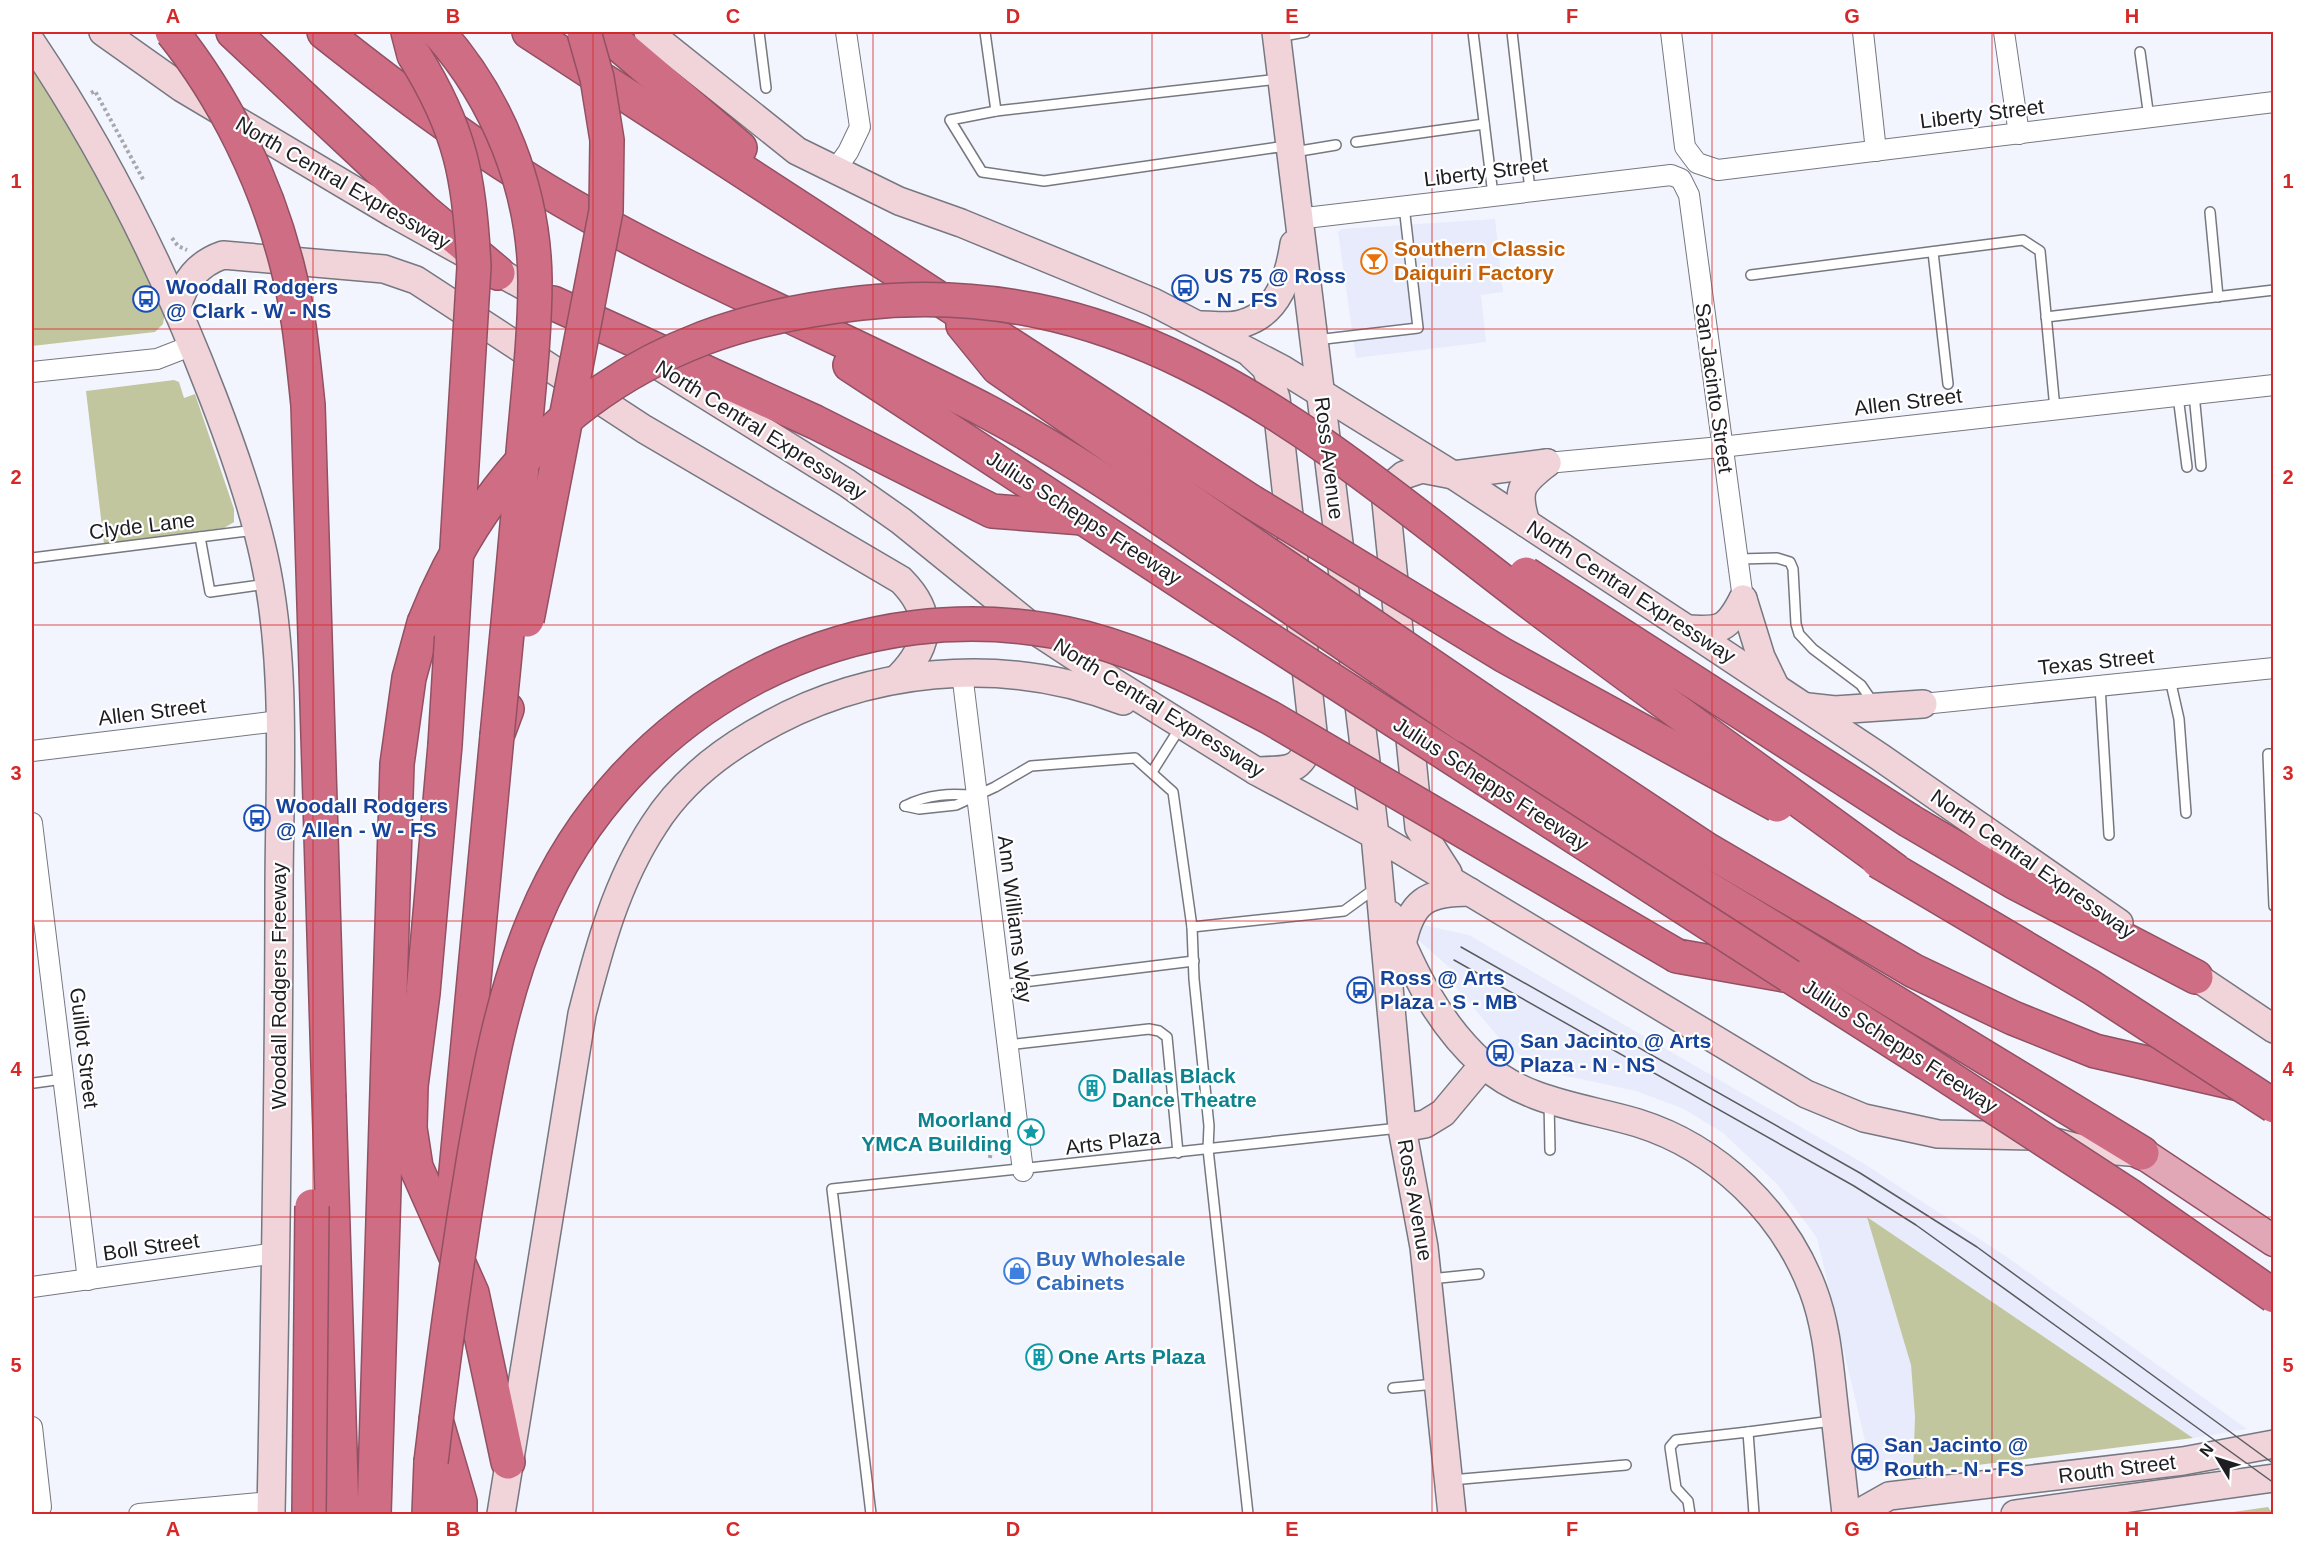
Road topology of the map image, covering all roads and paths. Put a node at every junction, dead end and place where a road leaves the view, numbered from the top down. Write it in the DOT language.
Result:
graph roads {
  1 [pos="103,32"];
  2 [pos="172,32"];
  3 [pos="233,32"];
  4 [pos="324,32"];
  5 [pos="408,32"];
  6 [pos="438,32"];
  7 [pos="529,32"];
  8 [pos="584,32"];
  9 [pos="604,32"];
  10 [pos="648,32"];
  11 [pos="759,32"];
  12 [pos="846,32"];
  13 [pos="985,32"];
  14 [pos="1305,32"];
  15 [pos="1473,32"];
  16 [pos="1512,32"];
  17 [pos="1671,32"];
  18 [pos="1863,32"];
  19 [pos="2004,32"];
  20 [pos="1276,34"];
  21 [pos="32,43"];
  22 [pos="2140,52"];
  23 [pos="1281,79"];
  24 [pos="766,88"];
  25 [pos="2274,102"];
  26 [pos="996,111"];
  27 [pos="2149,118"];
  28 [pos="1484,124"];
  29 [pos="2019,134"];
  30 [pos="1356,142"];
  31 [pos="1336,145"];
  32 [pos="1289,149"];
  33 [pos="1876,151"];
  34 [pos="835,170"];
  35 [pos="1681,179"];
  36 [pos="1530,190"];
  37 [pos="1493,195"];
  38 [pos="1404,206"];
  39 [pos="2210,212"];
  40 [pos="1297,219"];
  41 [pos="1933,252"];
  42 [pos="885,262"];
  43 [pos="498,273"];
  44 [pos="1751,275"];
  45 [pos="705,276"];
  46 [pos="2274,290"];
  47 [pos="2218,297"];
  48 [pos="944,300"];
  49 [pos="553,303"];
  50 [pos="177,307"];
  51 [pos="2046,317"];
  52 [pos="1200,325"];
  53 [pos="1314,340"];
  54 [pos="193,345"];
  55 [pos="1245,348"];
  56 [pos="32,372"];
  57 [pos="1948,384"];
  58 [pos="2274,385"];
  59 [pos="1321,394"];
  60 [pos="2186,395"];
  61 [pos="2055,409"];
  62 [pos="1721,447"];
  63 [pos="1339,455"];
  64 [pos="1547,463"];
  65 [pos="2201,466"];
  66 [pos="2187,467"];
  67 [pos="1453,475"];
  68 [pos="1085,519"];
  69 [pos="1526,523"];
  70 [pos="258,530"];
  71 [pos="200,537"];
  72 [pos="1224,543"];
  73 [pos="32,558"];
  74 [pos="1738,559"];
  75 [pos="269,584"];
  76 [pos="1743,599"];
  77 [pos="1687,629"];
  78 [pos="2274,668"];
  79 [pos="962,673"];
  80 [pos="899,677"];
  81 [pos="2170,679"];
  82 [pos="2100,686"];
  83 [pos="1775,687"];
  84 [pos="1923,704"];
  85 [pos="1804,706"];
  86 [pos="1875,706"];
  87 [pos="1474,714"];
  88 [pos="279,721"];
  89 [pos="1182,724"];
  90 [pos="497,736"];
  91 [pos="32,751"];
  92 [pos="2274,753"];
  93 [pos="1256,771"];
  94 [pos="1152,772"];
  95 [pos="976,796"];
  96 [pos="2186,813"];
  97 [pos="32,823"];
  98 [pos="1375,835"];
  99 [pos="2109,835"];
  100 [pos="1896,871"];
  101 [pos="1379,886"];
  102 [pos="1463,888"];
  103 [pos="2274,906"];
  104 [pos="1192,927"];
  105 [pos="1402,945"];
  106 [pos="1194,961"];
  107 [pos="1790,976"];
  108 [pos="2196,977"];
  109 [pos="999,985"];
  110 [pos="2274,1029"];
  111 [pos="1006,1045"];
  112 [pos="1483,1065"];
  113 [pos="63,1079"];
  114 [pos="34,1083"];
  115 [pos="2274,1092"];
  116 [pos="329,1099"];
  117 [pos="1549,1101"];
  118 [pos="2274,1106"];
  119 [pos="1402,1128"];
  120 [pos="1208,1149"];
  121 [pos="1550,1150"];
  122 [pos="1178,1153"];
  123 [pos="2142,1153"];
  124 [pos="1023,1171"];
  125 [pos="2274,1241"];
  126 [pos="276,1253"];
  127 [pos="1479,1274"];
  128 [pos="88,1280"];
  129 [pos="1428,1280"];
  130 [pos="32,1287"];
  131 [pos="2274,1296"];
  132 [pos="1440,1384"];
  133 [pos="1393,1388"];
  134 [pos="321,1398"];
  135 [pos="285,1400"];
  136 [pos="436,1420"];
  137 [pos="1836,1420"];
  138 [pos="32,1427"];
  139 [pos="1748,1432"];
  140 [pos="2274,1444"];
  141 [pos="430,1462"];
  142 [pos="508,1462"];
  143 [pos="1626,1465"];
  144 [pos="2274,1478"];
  145 [pos="1449,1480"];
  146 [pos="271,1508"];
  147 [pos="43,1511"];
  148 [pos="139,1515"];
  149 [pos="309,1515"];
  150 [pos="342,1515"];
  151 [pos="374,1515"];
  152 [pos="429,1515"];
  153 [pos="460,1515"];
  154 [pos="501,1515"];
  155 [pos="871,1515"];
  156 [pos="1248,1515"];
  157 [pos="1452,1515"];
  158 [pos="1690,1515"];
  159 [pos="1754,1515"];
  160 [pos="1846,1515"];
  161 [pos="1857,1515"];
  162 [pos="2015,1515"];
  1 -- 43 [label="main road, North Central Expressway"];
  2 -- 116 [label="highway, bridge"];
  3 -- 43 [label="highway"];
  4 -- 45 [label="highway"];
  5 -- 142 [label="highway, bridge"];
  6 -- 90 [label="highway, bridge"];
  7 -- 42 [label="highway"];
  8 -- 90 [label="highway, bridge"];
  9 -- 42 [label="highway"];
  10 -- 34 [label="main road, North Central Expressway"];
  11 -- 24 [label="lane"];
  12 -- 34 [label="street"];
  13 -- 26 [label="lane"];
  14 -- 20 [label="lane"];
  15 -- 28 [label="lane"];
  16 -- 36 [label="lane"];
  17 -- 33 [label="street, Liberty Street"];
  18 -- 33 [label="street"];
  19 -- 29 [label="street"];
  20 -- 23 [label="main road, Ross Avenue"];
  21 -- 50 [label="main road, Woodall Rodgers Freeway"];
  22 -- 27 [label="lane"];
  23 -- 26 [label="lane"];
  23 -- 32 [label="main road, Ross Avenue"];
  25 -- 27 [label="street, Liberty Street"];
  26 -- 32 [label="lane"];
  27 -- 29 [label="street, Liberty Street"];
  28 -- 30 [label="lane"];
  28 -- 37 [label="lane"];
  29 -- 33 [label="street, Liberty Street"];
  31 -- 32 [label="lane"];
  32 -- 40 [label="main road, Ross Avenue"];
  34 -- 52 [label="main road, North Central Expressway"];
  35 -- 36 [label="street, Liberty Street"];
  35 -- 62 [label="street, San Jacinto Street"];
  36 -- 37 [label="street, Liberty Street"];
  37 -- 38 [label="street, Liberty Street"];
  38 -- 40 [label="street, Liberty Street"];
  38 -- 53 [label="lane"];
  39 -- 47 [label="lane"];
  40 -- 52 [label="main road"];
  40 -- 53 [label="main road, Ross Avenue"];
  41 -- 44 [label="lane"];
  41 -- 51 [label="lane"];
  41 -- 57 [label="lane"];
  42 -- 48 [label="highway"];
  43 -- 49 [label="main road, North Central Expressway"];
  45 -- 68 [label="highway, Julius Schepps Freeway"];
  45 -- 72 [label="highway"];
  46 -- 47 [label="lane"];
  47 -- 51 [label="lane"];
  48 -- 72 [label="highway"];
  48 -- 100 [label="highway, bridge"];
  49 -- 68 [label="highway"];
  49 -- 89 [label="main road, North Central Expressway"];
  50 -- 54 [label="main road, Woodall Rodgers Freeway"];
  50 -- 80 [label="main road"];
  51 -- 61 [label="lane"];
  52 -- 55 [label="main road, North Central Expressway"];
  53 -- 59 [label="main road, Ross Avenue"];
  54 -- 56 [label="street"];
  54 -- 70 [label="main road, Woodall Rodgers Freeway"];
  55 -- 59 [label="main road, North Central Expressway"];
  55 -- 93 [label="main road"];
  58 -- 60 [label="street, Allen Street"];
  59 -- 67 [label="main road, North Central Expressway"];
  59 -- 98 [label="main road, Ross Avenue"];
  60 -- 61 [label="street, Allen Street"];
  60 -- 65 [label="lane"];
  60 -- 66 [label="lane"];
  61 -- 62 [label="street, Allen Street"];
  62 -- 64 [label="street, Allen Street"];
  62 -- 74 [label="street, San Jacinto Street"];
  63 -- 100 [label="highway, bridge"];
  63 -- 108 [label="highway, bridge"];
  63 -- 151 [label="highway, bridge"];
  64 -- 67 [label="main road"];
  64 -- 69 [label="main road"];
  67 -- 69 [label="main road, North Central Expressway"];
  67 -- 102 [label="main road"];
  68 -- 107 [label="highway, Julius Schepps Freeway, bridge"];
  69 -- 77 [label="main road, North Central Expressway"];
  70 -- 71 [label="lane, Clyde Lane"];
  70 -- 75 [label="main road, Woodall Rodgers Freeway"];
  71 -- 73 [label="lane, Clyde Lane"];
  71 -- 75 [label="lane"];
  72 -- 87 [label="highway, bridge"];
  74 -- 76 [label="street, San Jacinto Street"];
  74 -- 86 [label="lane"];
  75 -- 88 [label="main road, Woodall Rodgers Freeway"];
  76 -- 77 [label="main road"];
  76 -- 83 [label="main road"];
  77 -- 83 [label="main road, North Central Expressway"];
  78 -- 81 [label="street, Texas Street"];
  79 -- 80 [label="main road"];
  79 -- 89 [label="main road"];
  79 -- 95 [label="street, Ann Williams Way"];
  80 -- 142 [label="main road"];
  81 -- 82 [label="street, Texas Street"];
  81 -- 96 [label="lane"];
  82 -- 84 [label="street, Texas Street"];
  82 -- 99 [label="lane"];
  83 -- 85 [label="main road, North Central Expressway"];
  84 -- 86 [label="main road"];
  85 -- 86 [label="main road"];
  85 -- 108 [label="main road, North Central Expressway"];
  87 -- 115 [label="highway"];
  87 -- 123 [label="highway"];
  88 -- 91 [label="street, Allen Street"];
  88 -- 126 [label="main road, Woodall Rodgers Freeway"];
  89 -- 93 [label="main road, North Central Expressway"];
  89 -- 94 [label="lane"];
  90 -- 141 [label="highway, bridge"];
  92 -- 103 [label="lane"];
  93 -- 98 [label="main road, North Central Expressway"];
  94 -- 95 [label="lane"];
  94 -- 104 [label="lane"];
  95 -- 95 [label="lane"];
  95 -- 109 [label="street, Ann Williams Way"];
  97 -- 113 [label="street, Guillot Street"];
  98 -- 101 [label="main road, Ross Avenue"];
  98 -- 102 [label="main road, North Central Expressway"];
  100 -- 118 [label="highway, bridge"];
  101 -- 104 [label="lane"];
  101 -- 105 [label="main road, Ross Avenue"];
  101 -- 119 [label="main road, Ross Avenue"];
  102 -- 105 [label="main road"];
  102 -- 123 [label="main road, North Central Expressway"];
  104 -- 106 [label="lane"];
  105 -- 112 [label="main road, Ross Avenue"];
  106 -- 109 [label="lane"];
  106 -- 120 [label="lane"];
  107 -- 131 [label="highway, Julius Schepps Freeway, bridge"];
  107 -- 136 [label="highway, bridge"];
  108 -- 110 [label="main road, North Central Expressway"];
  109 -- 111 [label="street, Ann Williams Way"];
  111 -- 122 [label="lane"];
  111 -- 124 [label="street, Ann Williams Way"];
  112 -- 117 [label="main road"];
  112 -- 119 [label="main road"];
  113 -- 114 [label="lane"];
  113 -- 128 [label="street, Guillot Street"];
  116 -- 149 [label="highway, bridge"];
  116 -- 150 [label="highway"];
  117 -- 121 [label="lane"];
  117 -- 137 [label="main road"];
  119 -- 120 [label="lane, Arts Plaza"];
  119 -- 129 [label="main road, Ross Avenue"];
  120 -- 122 [label="lane, Arts Plaza"];
  120 -- 156 [label="lane"];
  122 -- 124 [label="lane, Arts Plaza"];
  123 -- 125 [label="main road, North Central Expressway"];
  124 -- 155 [label="lane, Arts Plaza"];
  126 -- 128 [label="street, Boll Street"];
  126 -- 135 [label="main road, Woodall Rodgers Freeway"];
  127 -- 129 [label="lane"];
  128 -- 130 [label="street, Boll Street"];
  129 -- 132 [label="main road, Ross Avenue"];
  132 -- 133 [label="lane"];
  132 -- 145 [label="main road, Ross Avenue"];
  134 -- 135 [label="lane"];
  135 -- 146 [label="main road, Woodall Rodgers Freeway"];
  136 -- 141 [label="highway, bridge"];
  136 -- 153 [label="highway"];
  137 -- 139 [label="lane"];
  137 -- 160 [label="main road"];
  138 -- 147 [label="street"];
  139 -- 158 [label="lane"];
  139 -- 159 [label="lane"];
  140 -- 161 [label="main road, Routh Street"];
  141 -- 152 [label="highway"];
  142 -- 154 [label="main road"];
  143 -- 145 [label="lane"];
  144 -- 162 [label="main road, Routh Street"];
  145 -- 157 [label="main road, Ross Avenue"];
  146 -- 148 [label="street"];
}
